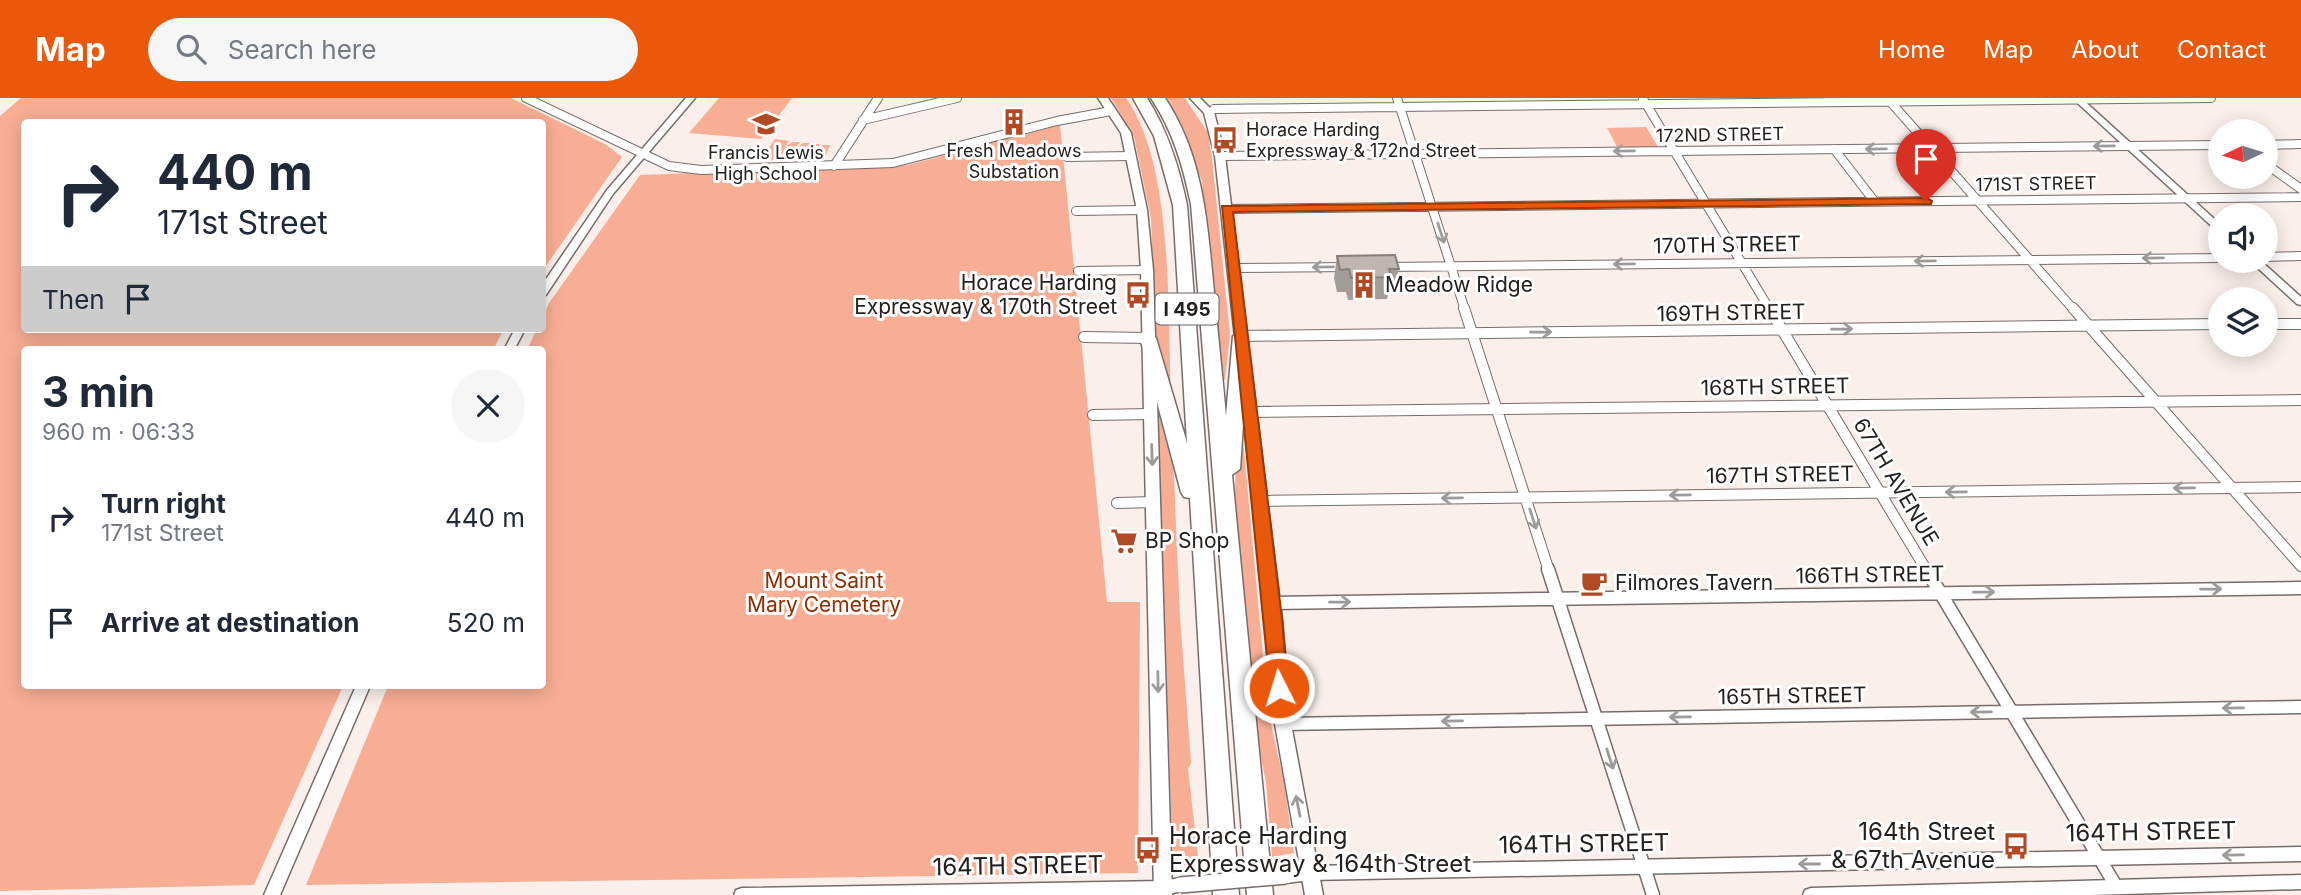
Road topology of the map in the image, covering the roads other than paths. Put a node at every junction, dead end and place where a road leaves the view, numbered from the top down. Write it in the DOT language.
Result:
graph roads {
  1 [pos="526,98"];
  2 [pos="691,98"];
  3 [pos="877,98"];
  4 [pos="957,98"];
  5 [pos="1103,98"];
  6 [pos="1140,98"];
  7 [pos="1158,98"];
  8 [pos="1195,98"];
  9 [pos="1213,98"];
  10 [pos="2211,98"];
  11 [pos="2077,99"];
  12 [pos="1889,100"];
  13 [pos="1644,101"];
  14 [pos="1398,102"];
  15 [pos="1111,111"];
  16 [pos="1212,111"];
  17 [pos="863,120"];
  18 [pos="2208,145"];
  19 [pos="2278,145"];
  20 [pos="2301,145"];
  21 [pos="2130,146"];
  22 [pos="1931,148"];
  23 [pos="1834,149"];
  24 [pos="1674,151"];
  25 [pos="1415,153"];
  26 [pos="643,154"];
  27 [pos="1131,156"];
  28 [pos="1220,156"];
  29 [pos="1067,157"];
  30 [pos="834,166"];
  31 [pos="2278,173"];
  32 [pos="2301,189"];
  33 [pos="2301,197"];
  34 [pos="2186,198"];
  35 [pos="1978,201"];
  36 [pos="1875,202"];
  37 [pos="1706,204"];
  38 [pos="1432,206"];
  39 [pos="1226,209"];
  40 [pos="1142,210"];
  41 [pos="1076,211"];
  42 [pos="2208,218"];
  43 [pos="2278,257"];
  44 [pos="2301,257"];
  45 [pos="2208,258"];
  46 [pos="2030,260"];
  47 [pos="1741,262"];
  48 [pos="1451,266"];
  49 [pos="1357,267"];
  50 [pos="1370,267"];
  51 [pos="1233,268"];
  52 [pos="1147,270"];
  53 [pos="1078,271"];
  54 [pos="2268,273"];
  55 [pos="546,287"];
  56 [pos="2301,302"];
  57 [pos="2208,324"];
  58 [pos="2278,324"];
  59 [pos="2301,324"];
  60 [pos="2089,326"];
  61 [pos="1782,329"];
  62 [pos="1473,333"];
  63 [pos="1241,336"];
  64 [pos="1084,337"];
  65 [pos="1148,338"];
  66 [pos="2301,400"];
  67 [pos="2155,401"];
  68 [pos="1827,405"];
  69 [pos="1497,410"];
  70 [pos="1250,412"];
  71 [pos="1151,414"];
  72 [pos="1093,415"];
  73 [pos="2301,487"];
  74 [pos="2232,488"];
  75 [pos="1880,493"];
  76 [pos="1526,497"];
  77 [pos="1260,501"];
  78 [pos="1154,502"];
  79 [pos="1117,503"];
  80 [pos="1227,526"];
  81 [pos="1201,529"];
  82 [pos="2301,566"];
  83 [pos="2301,588"];
  84 [pos="1941,593"];
  85 [pos="1559,599"];
  86 [pos="1272,603"];
  87 [pos="362,689"];
  88 [pos="2301,707"];
  89 [pos="2012,712"];
  90 [pos="1597,718"];
  91 [pos="1283,724"];
  92 [pos="2301,854"];
  93 [pos="2098,856"];
  94 [pos="1645,867"];
  95 [pos="1310,873"];
  96 [pos="2301,882"];
  97 [pos="2116,886"];
  98 [pos="1163,892"];
  99 [pos="272,895"];
  100 [pos="743,895"];
  101 [pos="1226,895"];
  102 [pos="1260,895"];
  103 [pos="1314,895"];
  104 [pos="1653,895"];
  105 [pos="1811,895"];
  1 -- 26 [label="street"];
  2 -- 26 [label="street"];
  3 -- 17 [label="street"];
  4 -- 17 [label="street"];
  5 -- 15 [label="main road"];
  6 -- 81 [label="highway, I 495"];
  7 -- 80 [label="highway, I 495"];
  8 -- 16 [label="main road"];
  9 -- 16 [label="street"];
  10 -- 11 [label="street"];
  11 -- 12 [label="street"];
  11 -- 21 [label="street"];
  12 -- 13 [label="street"];
  12 -- 22 [label="street"];
  13 -- 14 [label="street"];
  13 -- 24 [label="street, 67TH AVENUE"];
  14 -- 16 [label="street"];
  14 -- 25 [label="street"];
  15 -- 27 [label="main road"];
  15 -- 30 [label="street"];
  16 -- 28 [label="main road"];
  17 -- 30 [label="street"];
  18 -- 21 [label="street, 172ND STREET"];
  19 -- 20 [label="street"];
  21 -- 22 [label="street, 172ND STREET, one-way"];
  21 -- 34 [label="street"];
  22 -- 23 [label="street, 172ND STREET, one-way"];
  22 -- 35 [label="street"];
  23 -- 24 [label="street, 172ND STREET"];
  23 -- 36 [label="street"];
  24 -- 25 [label="street, 172ND STREET, one-way"];
  24 -- 37 [label="street, 67TH AVENUE"];
  25 -- 28 [label="street, 172ND STREET"];
  25 -- 38 [label="street"];
  26 -- 30 [label="street"];
  26 -- 55 [label="street"];
  27 -- 29 [label="street"];
  27 -- 40 [label="main road"];
  28 -- 39 [label="main road"];
  31 -- 32 [label="street"];
  33 -- 34 [label="street, 171ST STREET"];
  34 -- 35 [label="street, 171ST STREET"];
  34 -- 42 [label="street"];
  35 -- 36 [label="street, 171ST STREET"];
  35 -- 46 [label="street"];
  36 -- 37 [label="street, 171ST STREET"];
  37 -- 38 [label="street, 171ST STREET"];
  37 -- 47 [label="street, 67TH AVENUE"];
  38 -- 39 [label="street, 171ST STREET"];
  38 -- 48 [label="street, one-way"];
  39 -- 51 [label="main road"];
  40 -- 41 [label="street"];
  40 -- 52 [label="main road"];
  43 -- 44 [label="street"];
  45 -- 46 [label="street, 170TH STREET, one-way"];
  46 -- 47 [label="street, 170TH STREET, one-way"];
  46 -- 60 [label="street"];
  47 -- 48 [label="street, 170TH STREET, one-way"];
  47 -- 61 [label="street, 67TH AVENUE"];
  48 -- 50 [label="street, 170TH STREET"];
  48 -- 62 [label="street"];
  49 -- 51 [label="street, one-way"];
  51 -- 63 [label="main road"];
  52 -- 53 [label="street"];
  52 -- 65 [label="main road"];
  54 -- 56 [label="street"];
  57 -- 60 [label="street, 169TH STREET"];
  58 -- 59 [label="street"];
  61 -- 60 [label="street, 169TH STREET, one-way"];
  60 -- 67 [label="street"];
  62 -- 61 [label="street, 169TH STREET, one-way"];
  61 -- 68 [label="street, 67TH AVENUE"];
  62 -- 63 [label="street, 169TH STREET"];
  62 -- 69 [label="street"];
  63 -- 70 [label="main road"];
  63 -- 80 [label="highway"];
  64 -- 65 [label="street"];
  65 -- 71 [label="main road"];
  65 -- 81 [label="highway"];
  66 -- 67 [label="street, 168TH STREET"];
  67 -- 68 [label="street, 168TH STREET"];
  67 -- 74 [label="street"];
  68 -- 69 [label="street, 168TH STREET"];
  68 -- 75 [label="street, 67TH AVENUE"];
  69 -- 70 [label="street, 168TH STREET"];
  69 -- 76 [label="street"];
  70 -- 77 [label="main road"];
  71 -- 72 [label="street"];
  71 -- 78 [label="main road, one-way"];
  73 -- 74 [label="street, 167TH STREET"];
  74 -- 75 [label="street, 167TH STREET, one-way"];
  74 -- 82 [label="street"];
  75 -- 76 [label="street, 167TH STREET, one-way"];
  75 -- 84 [label="street, 67TH AVENUE"];
  76 -- 77 [label="street, 167TH STREET, one-way"];
  76 -- 85 [label="street, one-way"];
  77 -- 86 [label="main road"];
  78 -- 79 [label="street"];
  78 -- 98 [label="main road, one-way"];
  80 -- 102 [label="highway, I 495"];
  81 -- 101 [label="highway, I 495"];
  84 -- 83 [label="street, 166TH STREET, one-way"];
  84 -- 85 [label="street, 166TH STREET"];
  84 -- 89 [label="street, 67TH AVENUE"];
  86 -- 85 [label="street, 166TH STREET, one-way"];
  85 -- 90 [label="street"];
  86 -- 91 [label="main road"];
  87 -- 99 [label="street"];
  88 -- 89 [label="street, 165TH STREET, one-way"];
  89 -- 90 [label="street, 165TH STREET, one-way"];
  89 -- 93 [label="street, 67TH AVENUE"];
  90 -- 91 [label="street, 165TH STREET, one-way"];
  90 -- 94 [label="street, one-way"];
  95 -- 91 [label="main road, one-way"];
  92 -- 93 [label="street, 164TH STREET, one-way"];
  93 -- 94 [label="street, 164TH STREET, one-way"];
  93 -- 97 [label="street, 67TH AVENUE"];
  94 -- 95 [label="street, 164TH STREET"];
  94 -- 104 [label="street"];
  95 -- 98 [label="street, 164TH STREET, bridge"];
  95 -- 103 [label="main road"];
  96 -- 97 [label="street"];
  97 -- 105 [label="street"];
  98 -- 100 [label="street, 164TH STREET"];
}
